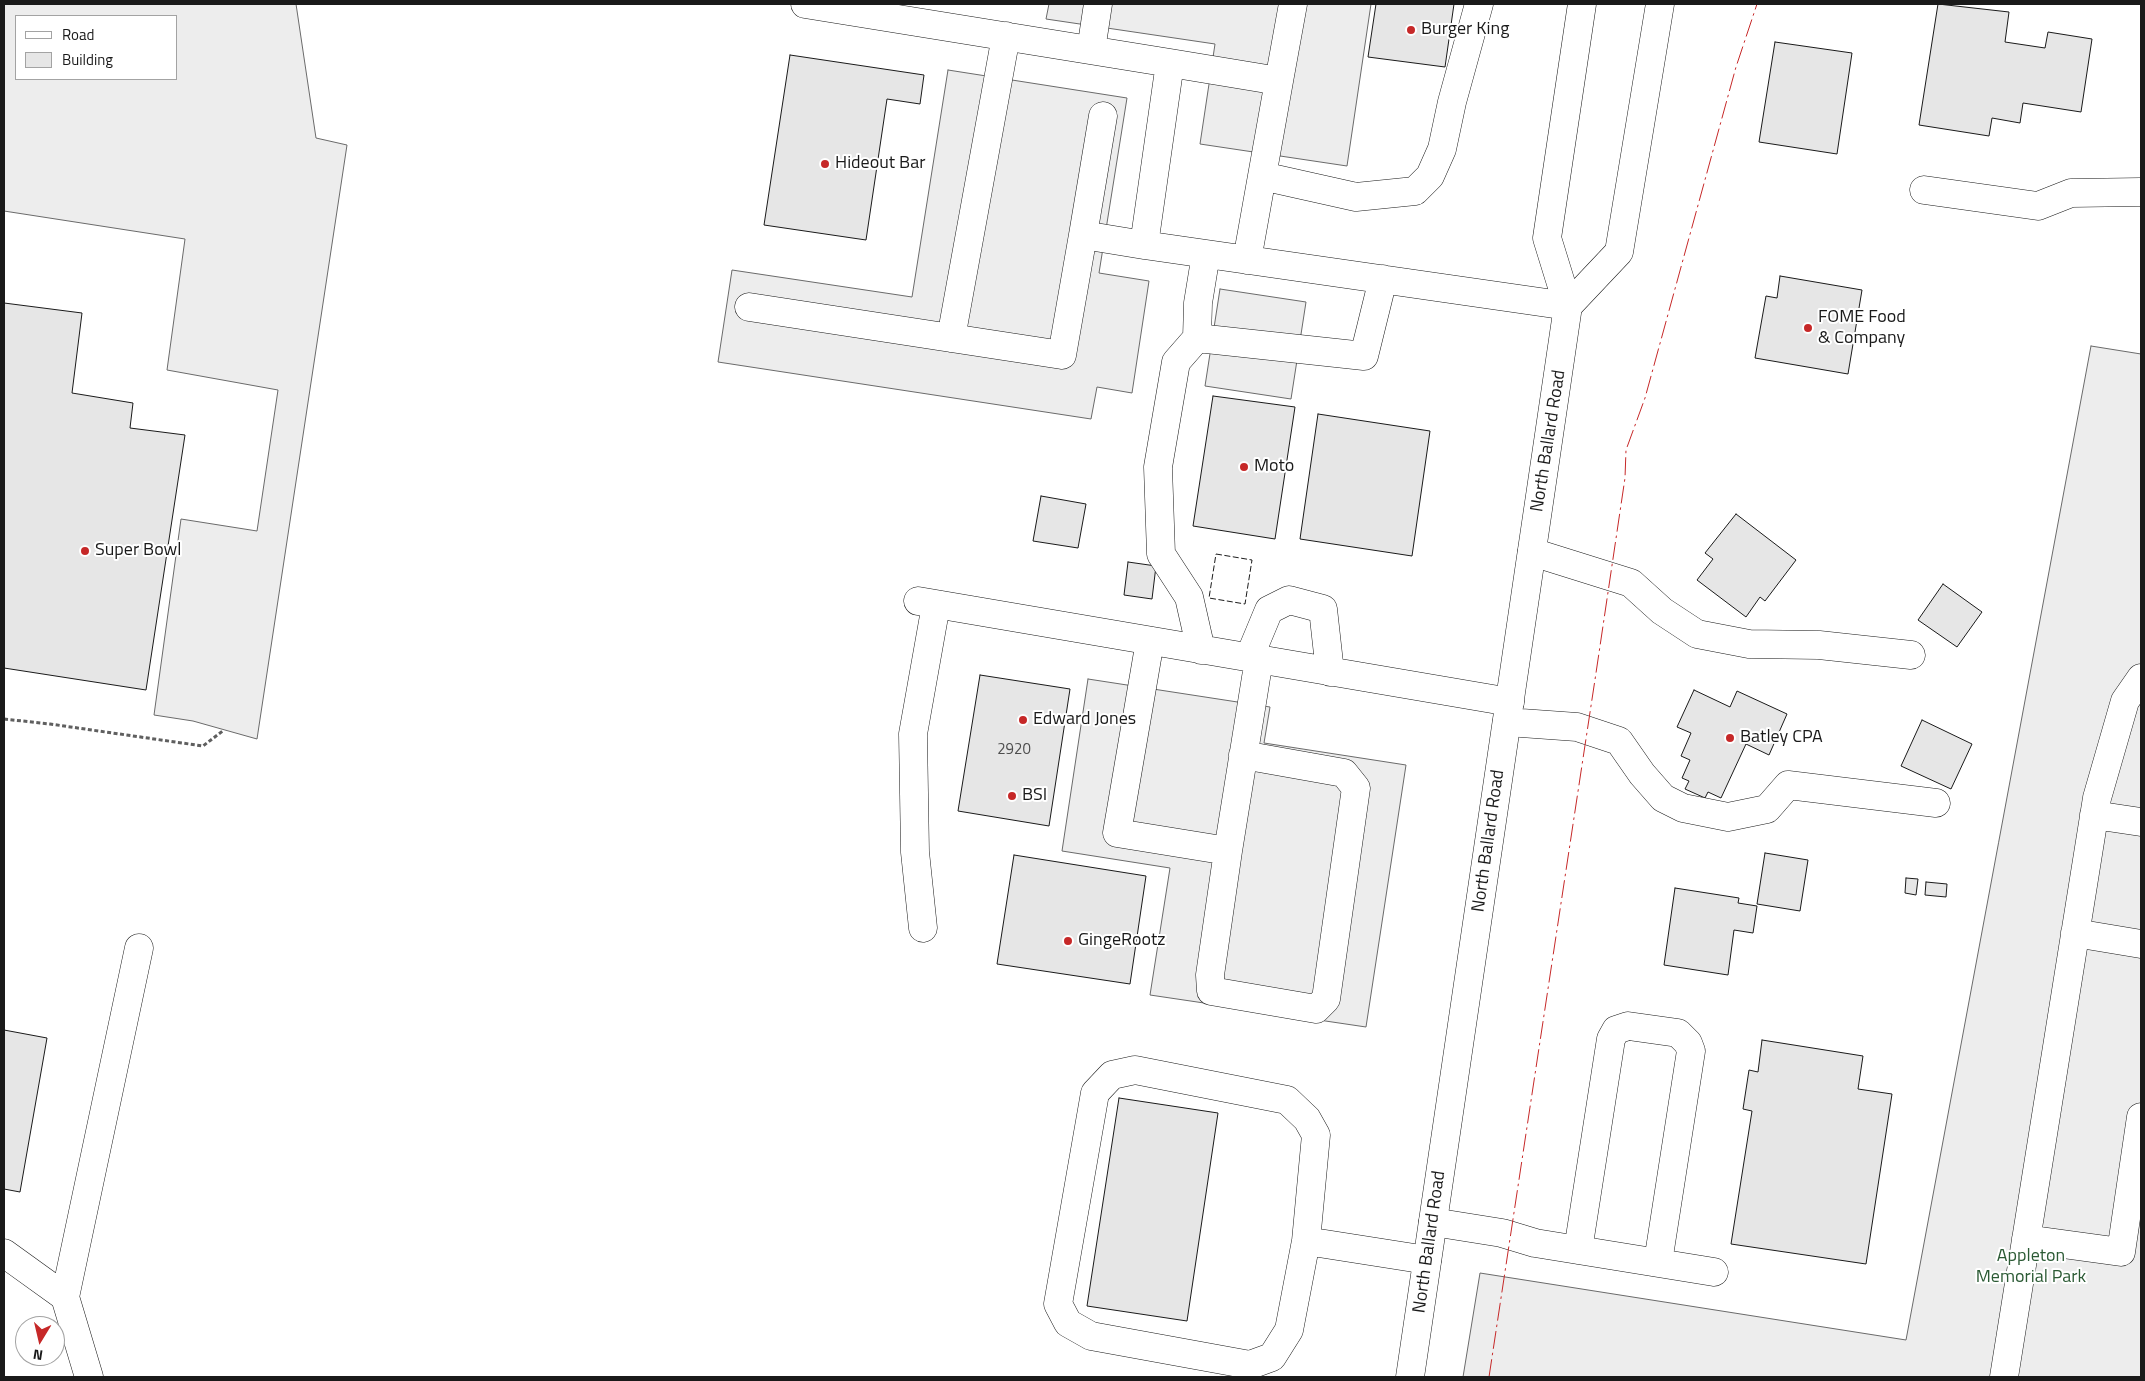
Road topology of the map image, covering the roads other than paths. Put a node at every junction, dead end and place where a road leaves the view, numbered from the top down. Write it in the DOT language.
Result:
graph roads {
  1 [pos="805,4"];
  2 [pos="1098,4"];
  3 [pos="1294,4"];
  4 [pos="1480,4"];
  5 [pos="1582,4"];
  6 [pos="1660,4"];
  7 [pos="895,11"];
  8 [pos="1006,36"];
  9 [pos="1091,50"];
  10 [pos="1170,63"];
  11 [pos="1280,82"];
  12 [pos="1103,116"];
  13 [pos="1262,176"];
  14 [pos="1924,190"];
  15 [pos="2141,192"];
  16 [pos="1083,235"];
  17 [pos="1144,246"];
  18 [pos="1206,254"];
  19 [pos="1247,260"];
  20 [pos="1383,279"];
  21 [pos="1568,306"];
  22 [pos="749,307"];
  23 [pos="951,338"];
  24 [pos="1197,338"];
  25 [pos="1532,552"];
  26 [pos="1150,641"];
  27 [pos="1201,650"];
  28 [pos="1911,655"];
  29 [pos="1254,659"];
  30 [pos="1330,672"];
  31 [pos="2141,678"];
  32 [pos="1508,712"];
  33 [pos="1243,755"];
  34 [pos="1936,802"];
  35 [pos="2094,815"];
  36 [pos="2141,822"];
  37 [pos="1228,851"];
  38 [pos="923,928"];
  39 [pos="2075,933"];
  40 [pos="2141,944"];
  41 [pos="139,948"];
  42 [pos="2141,1117"];
  43 [pos="1433,1222"];
  44 [pos="2026,1239"];
  45 [pos="1306,1241"];
  46 [pos="1578,1250"];
  47 [pos="4,1253"];
  48 [pos="1427,1260"];
  49 [pos="1658,1262"];
  50 [pos="1714,1272"];
  51 [pos="65,1297"];
  52 [pos="89,1377"];
  53 [pos="1410,1377"];
  54 [pos="2004,1377"];
  1 -- 7 [label="main road"];
  2 -- 9 [label="main road"];
  3 -- 11 [label="main road"];
  4 -- 13 [label="main road"];
  5 -- 21 [label="main road, North Ballard Road"];
  6 -- 21 [label="main road"];
  7 -- 8 [label="main road"];
  8 -- 9 [label="main road"];
  8 -- 23 [label="main road"];
  9 -- 10 [label="main road"];
  10 -- 11 [label="main road"];
  10 -- 17 [label="main road"];
  11 -- 13 [label="main road"];
  12 -- 16 [label="main road"];
  13 -- 19 [label="main road"];
  14 -- 15 [label="main road"];
  16 -- 17 [label="main road"];
  16 -- 23 [label="main road"];
  17 -- 18 [label="main road"];
  18 -- 19 [label="main road"];
  18 -- 24 [label="main road"];
  19 -- 20 [label="main road"];
  20 -- 21 [label="main road"];
  20 -- 24 [label="main road"];
  21 -- 25 [label="main road, North Ballard Road"];
  22 -- 23 [label="main road"];
  24 -- 27 [label="main road"];
  25 -- 28 [label="main road"];
  25 -- 32 [label="main road, North Ballard Road"];
  26 -- 27 [label="main road"];
  26 -- 37 [label="main road"];
  26 -- 38 [label="main road"];
  27 -- 29 [label="main road"];
  29 -- 30 [label="main road"];
  29 -- 30 [label="main road"];
  29 -- 33 [label="main road"];
  30 -- 32 [label="main road"];
  31 -- 35 [label="main road"];
  32 -- 34 [label="main road"];
  32 -- 43 [label="main road, North Ballard Road"];
  33 -- 37 [label="main road"];
  33 -- 37 [label="main road"];
  35 -- 36 [label="main road"];
  35 -- 39 [label="main road"];
  39 -- 40 [label="main road"];
  39 -- 44 [label="main road"];
  41 -- 51 [label="main road"];
  42 -- 44 [label="main road"];
  43 -- 46 [label="main road"];
  43 -- 48 [label="main road, North Ballard Road"];
  44 -- 54 [label="main road"];
  45 -- 45 [label="main road"];
  45 -- 48 [label="main road"];
  46 -- 49 [label="main road"];
  46 -- 49 [label="main road"];
  47 -- 51 [label="main road"];
  48 -- 53 [label="main road, North Ballard Road"];
  49 -- 50 [label="main road"];
  51 -- 52 [label="main road"];
}
